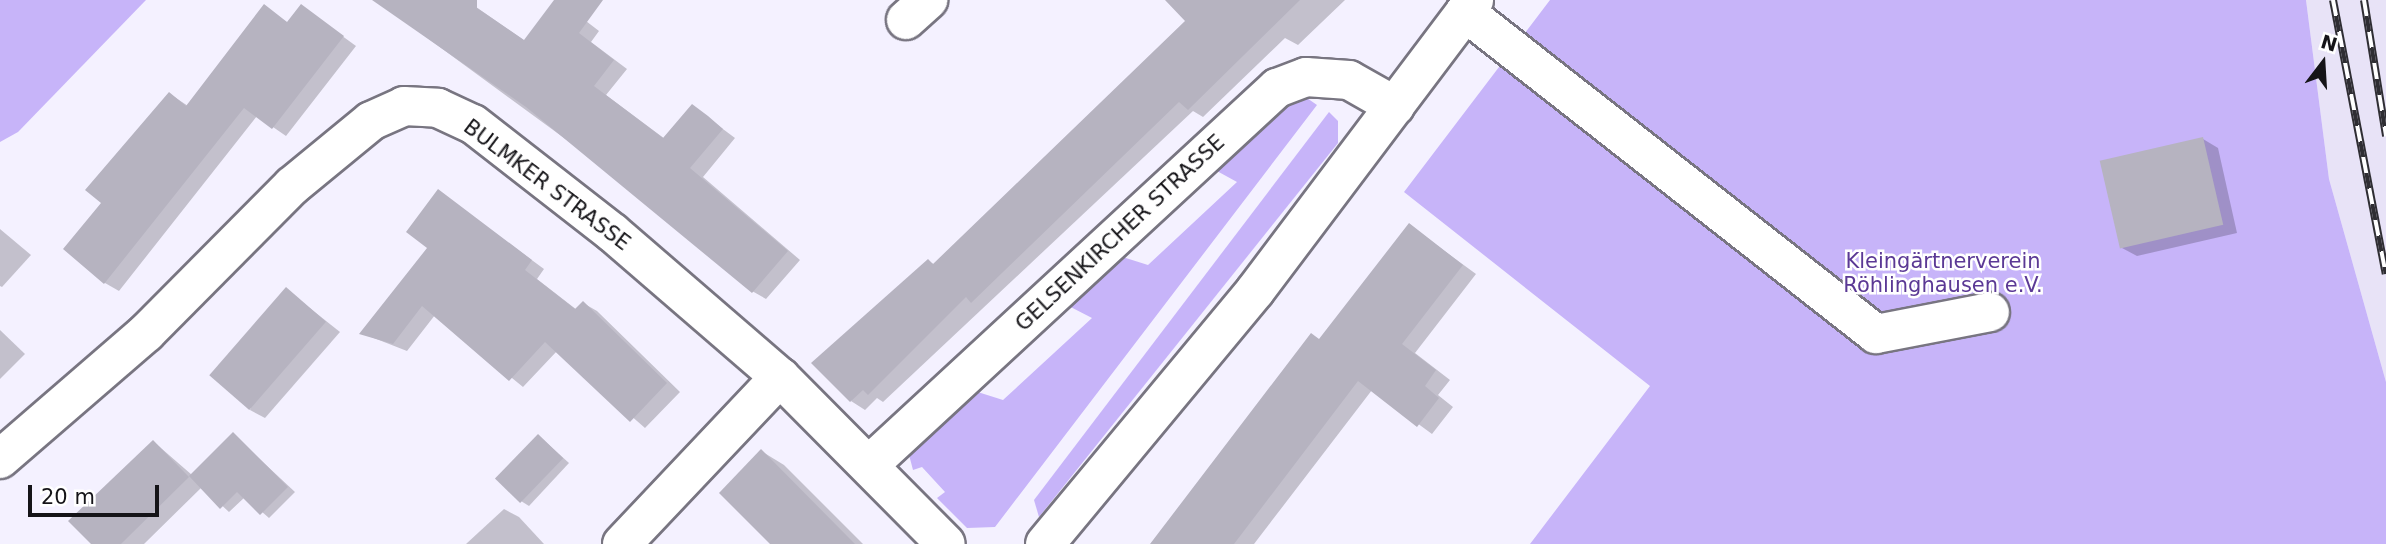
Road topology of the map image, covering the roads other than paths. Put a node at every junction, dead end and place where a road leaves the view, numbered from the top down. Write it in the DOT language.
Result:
graph roads {
  1 [pos="1469,6"];
  2 [pos="1395,106"];
  3 [pos="1990,312"];
  4 [pos="780,377"];
  5 [pos="0,459"];
  6 [pos="869,465"];
  7 [pos="622,544"];
  8 [pos="946,544"];
  9 [pos="1045,544"];
  1 -- 2 [label="street"];
  1 -- 3 [label="street"];
  2 -- 6 [label="street, GELSENKIRCHER STRASSE"];
  2 -- 9 [label="street"];
  4 -- 5 [label="street, BULMKER STRASSE"];
  4 -- 6 [label="street, BULMKER STRASSE"];
  4 -- 7 [label="street"];
  6 -- 8 [label="street, BULMKER STRASSE"];
}
